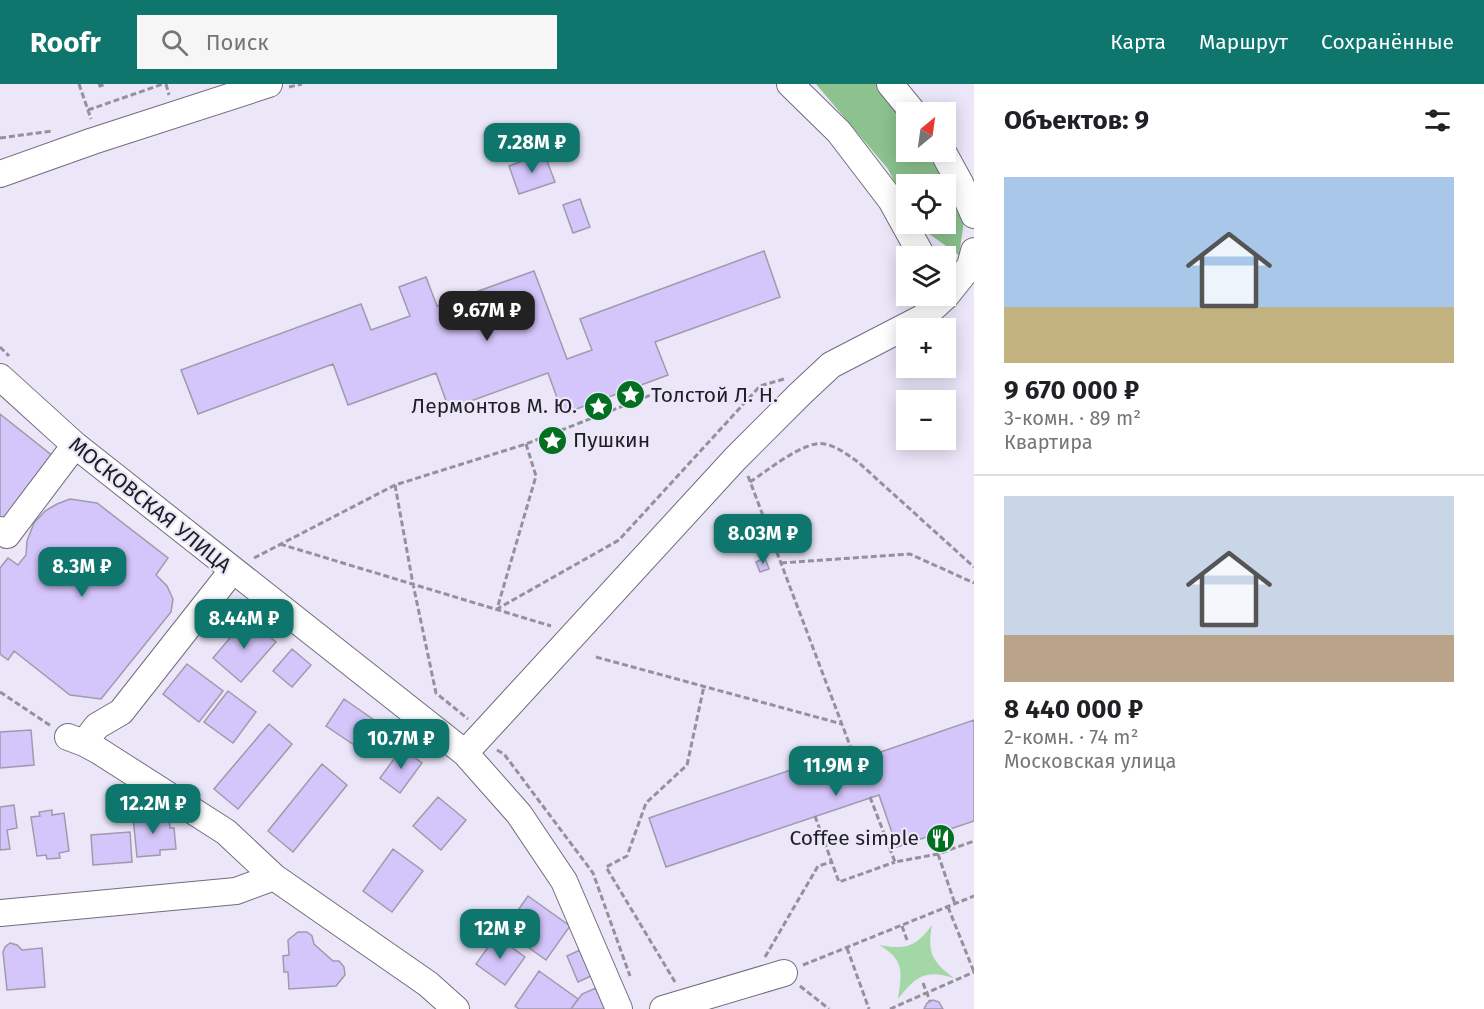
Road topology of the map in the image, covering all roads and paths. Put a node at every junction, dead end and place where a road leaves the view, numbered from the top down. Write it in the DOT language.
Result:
graph roads {
  1 [pos="79,84"];
  2 [pos="99,84"];
  3 [pos="106,84"];
  4 [pos="163,84"];
  5 [pos="270,84"];
  6 [pos="790,84"];
  7 [pos="890,84"];
  8 [pos="905,102"];
  9 [pos="88,110"];
  10 [pos="58,130"];
  11 [pos="0,138"];
  12 [pos="93,141"];
  13 [pos="948,162"];
  14 [pos="0,174"];
  15 [pos="974,215"];
  16 [pos="916,246"];
  17 [pos="974,251"];
  18 [pos="956,282"];
  19 [pos="934,306"];
  20 [pos="0,377"];
  21 [pos="790,377"];
  22 [pos="651,395"];
  23 [pos="526,444"];
  24 [pos="75,445"];
  25 [pos="697,455"];
  26 [pos="735,459"];
  27 [pos="750,482"];
  28 [pos="395,485"];
  29 [pos="0,530"];
  30 [pos="280,544"];
  31 [pos="781,563"];
  32 [pos="974,567"];
  33 [pos="232,571"];
  34 [pos="974,583"];
  35 [pos="413,584"];
  36 [pos="496,609"];
  37 [pos="576,633"];
  38 [pos="596,657"];
  39 [pos="704,686"];
  40 [pos="0,692"];
  41 [pos="842,724"];
  42 [pos="485,732"];
  43 [pos="76,740"];
  44 [pos="465,753"];
  45 [pos="860,772"];
  46 [pos="870,797"];
  47 [pos="815,816"];
  48 [pos="974,842"];
  49 [pos="938,854"];
  50 [pos="832,862"];
  51 [pos="895,862"];
  52 [pos="274,877"];
  53 [pos="973,898"];
  54 [pos="955,904"];
  55 [pos="948,907"];
  56 [pos="0,913"];
  57 [pos="902,926"];
  58 [pos="907,940"];
  59 [pos="847,948"];
  60 [pos="774,965"];
  61 [pos="974,972"];
  62 [pos="923,983"];
  63 [pos="927,993"];
  64 [pos="930,1001"];
  65 [pos="679,1007"];
  66 [pos="456,1009"];
  67 [pos="619,1009"];
  68 [pos="869,1009"];
  69 [pos="890,1009"];
  1 -- 9 [label="path"];
  2 -- 3 [label="path"];
  4 -- 9 [label="path"];
  5 -- 12 [label="street"];
  6 -- 16 [label="street"];
  7 -- 8 [label="street"];
  9 -- 12 [label="path"];
  10 -- 11 [label="path"];
  12 -- 14 [label="street"];
  13 -- 15 [label="street"];
  17 -- 18 [label="street"];
  19 -- 26 [label="street"];
  20 -- 24 [label="street, МОСКОВСКАЯ УЛИЦА"];
  21 -- 25 [label="path"];
  22 -- 23 [label="path"];
  23 -- 28 [label="path"];
  23 -- 36 [label="path"];
  24 -- 29 [label="street"];
  24 -- 33 [label="street, МОСКОВСКАЯ УЛИЦА"];
  25 -- 26 [label="path"];
  25 -- 36 [label="path"];
  26 -- 27 [label="path"];
  26 -- 37 [label="street"];
  27 -- 31 [label="path"];
  27 -- 32 [label="path"];
  28 -- 30 [label="path"];
  28 -- 35 [label="path"];
  30 -- 33 [label="path"];
  30 -- 35 [label="path"];
  31 -- 34 [label="path"];
  31 -- 41 [label="path"];
  33 -- 43 [label="street"];
  33 -- 44 [label="street, МОСКОВСКАЯ УЛИЦА"];
  35 -- 36 [label="path"];
  35 -- 42 [label="path"];
  36 -- 37 [label="path"];
  37 -- 42 [label="street"];
  38 -- 39 [label="path"];
  39 -- 41 [label="path"];
  39 -- 65 [label="path"];
  40 -- 43 [label="path"];
  41 -- 45 [label="path"];
  42 -- 44 [label="street"];
  43 -- 52 [label="street"];
  44 -- 67 [label="street, МОСКОВСКАЯ УЛИЦА"];
  46 -- 51 [label="path"];
  47 -- 50 [label="path"];
  48 -- 49 [label="path"];
  49 -- 51 [label="path"];
  49 -- 54 [label="path"];
  50 -- 51 [label="path"];
  50 -- 60 [label="path"];
  52 -- 56 [label="street"];
  52 -- 66 [label="street"];
  53 -- 54 [label="path"];
  54 -- 55 [label="path"];
  55 -- 57 [label="path"];
  55 -- 61 [label="path"];
  57 -- 58 [label="path"];
  57 -- 59 [label="path"];
  59 -- 60 [label="path"];
  59 -- 68 [label="path"];
  60 -- 65 [label="street"];
  61 -- 63 [label="path"];
  62 -- 63 [label="path"];
  63 -- 64 [label="path"];
  63 -- 69 [label="path"];
}
